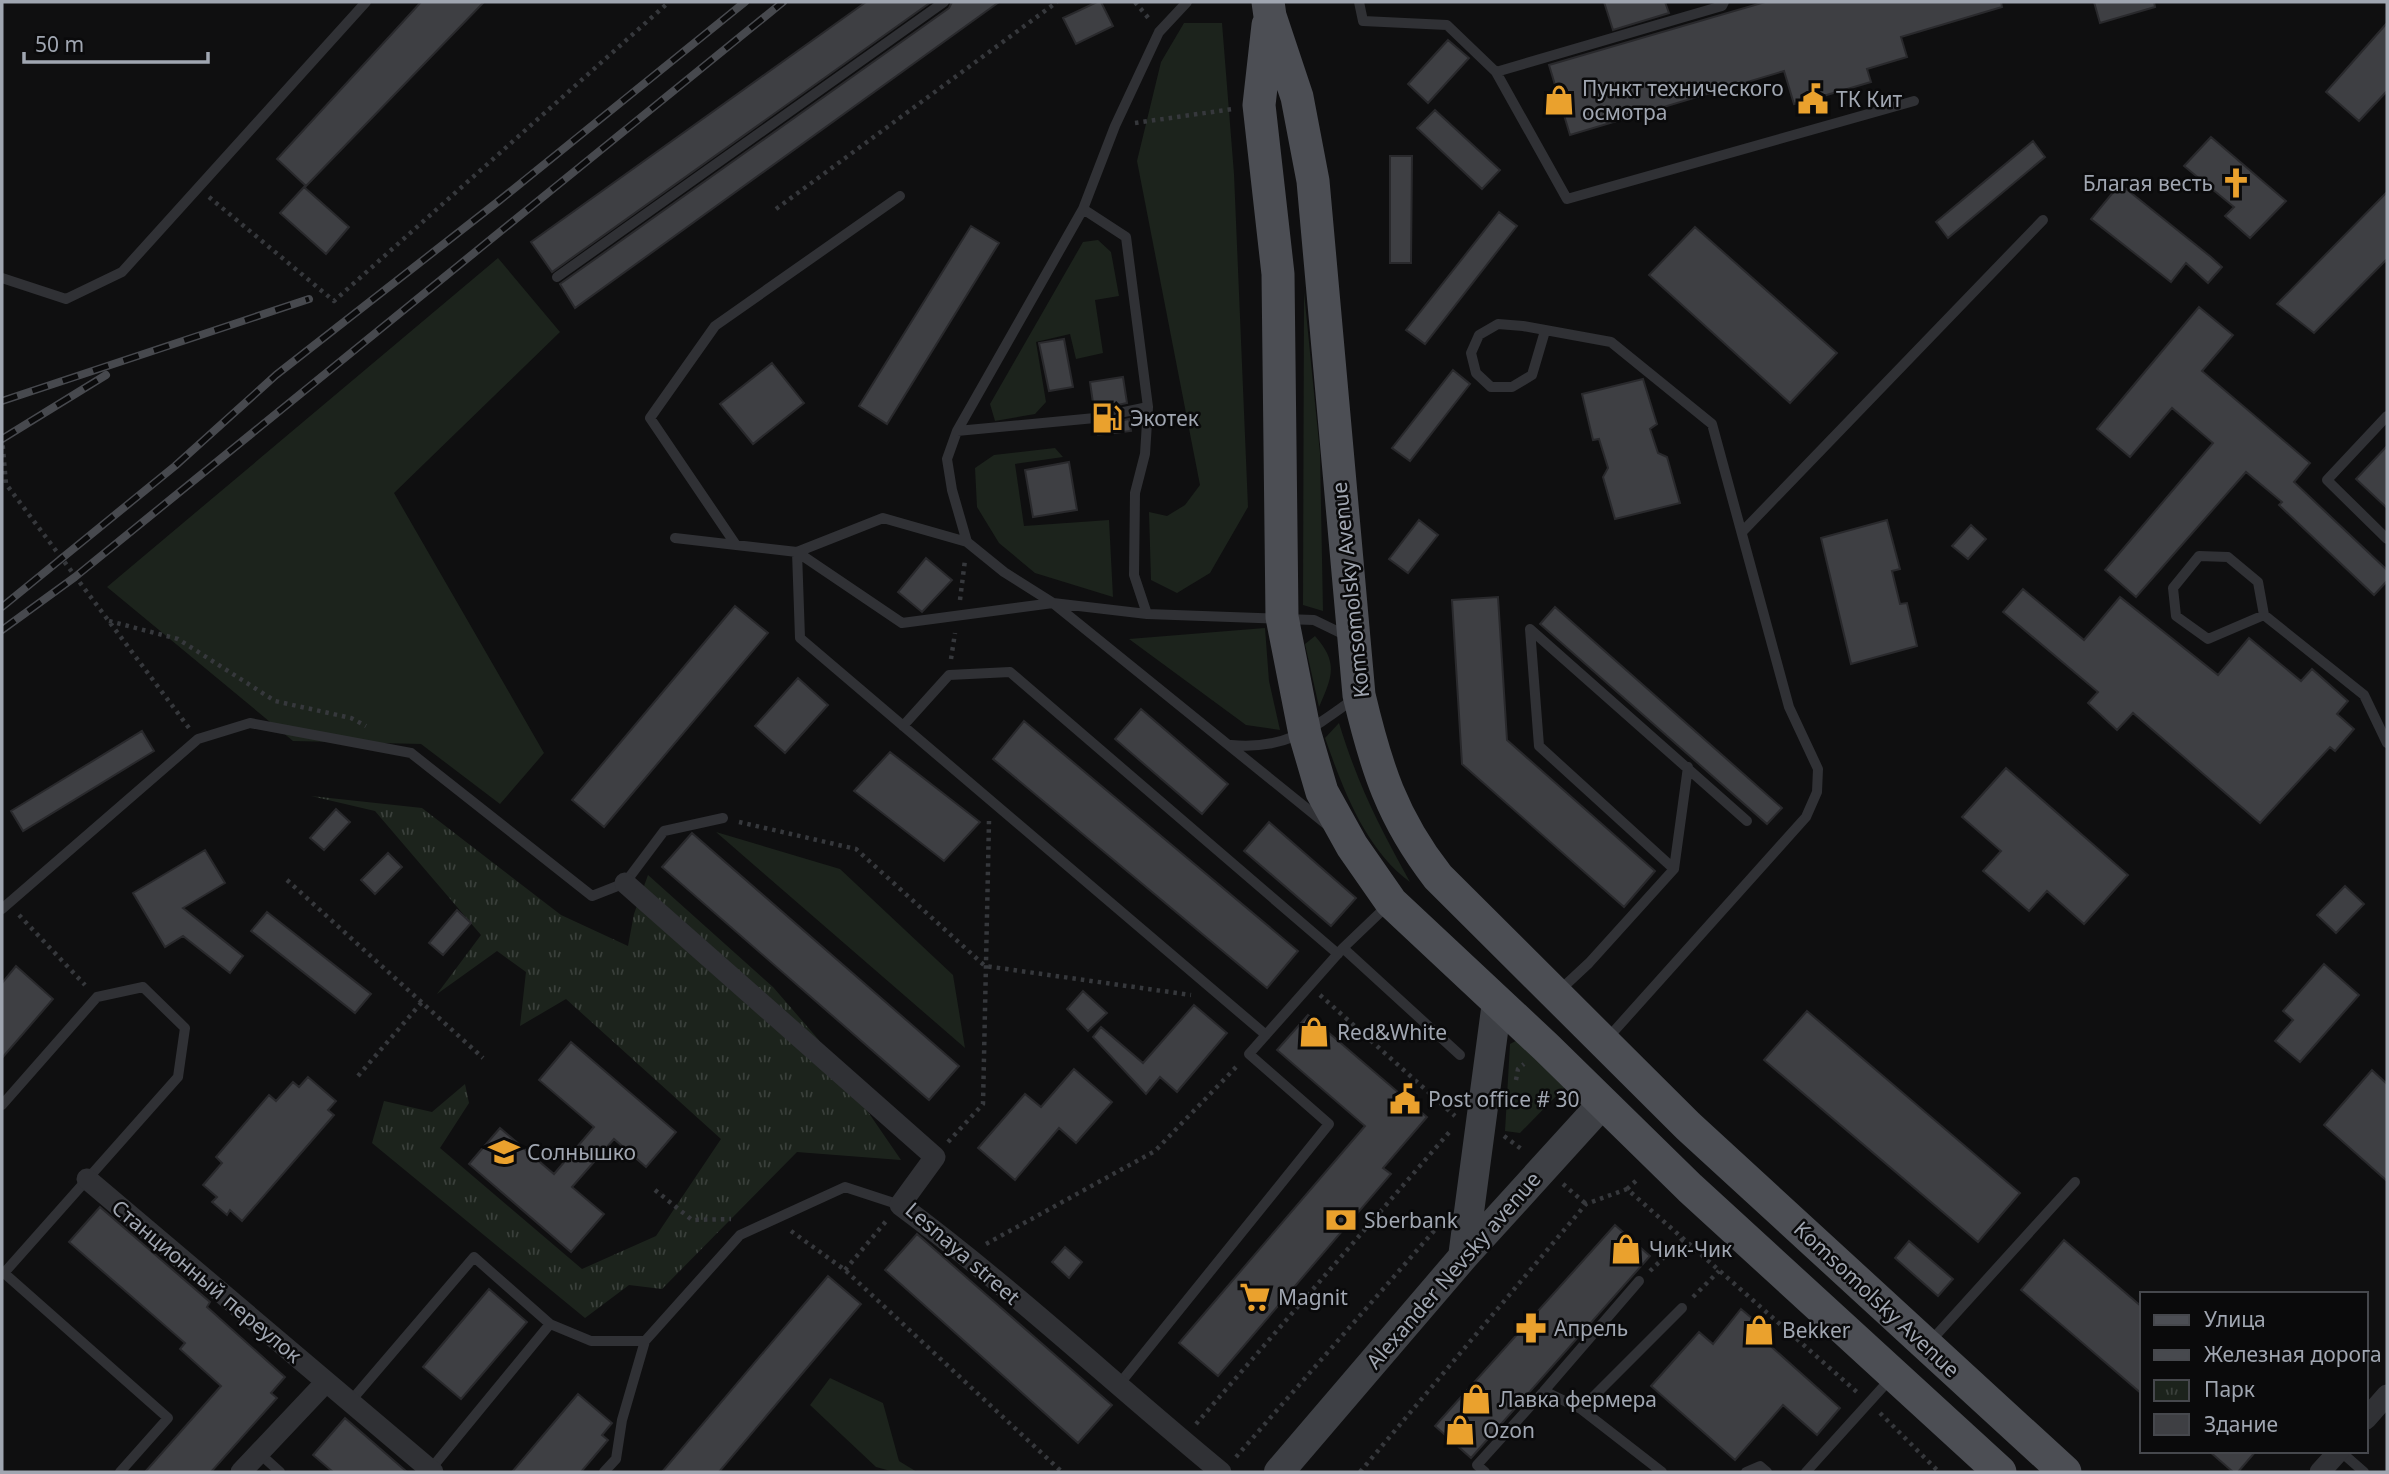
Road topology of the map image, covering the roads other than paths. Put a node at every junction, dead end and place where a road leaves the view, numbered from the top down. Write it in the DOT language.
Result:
graph roads {
  1 [pos="366,2"];
  2 [pos="944,2"];
  3 [pos="1187,2"];
  4 [pos="1359,2"];
  5 [pos="1724,2"];
  6 [pos="1269,9"];
  7 [pos="1496,72"];
  8 [pos="1914,101"];
  9 [pos="900,196"];
  10 [pos="1083,209"];
  11 [pos="2043,220"];
  12 [pos="557,277"];
  13 [pos="2,278"];
  14 [pos="1545,331"];
  15 [pos="1148,407"];
  16 [pos="2387,416"];
  17 [pos="957,431"];
  18 [pos="1743,531"];
  19 [pos="675,538"];
  20 [pos="2387,540"];
  21 [pos="967,542"];
  22 [pos="736,545"];
  23 [pos="797,552"];
  24 [pos="1053,603"];
  25 [pos="1147,614"];
  26 [pos="2264,615"];
  27 [pos="1282,617"];
  28 [pos="1352,638"];
  29 [pos="1359,695"];
  30 [pos="903,726"];
  31 [pos="1305,734"];
  32 [pos="2387,743"];
  33 [pos="1231,745"];
  34 [pos="1688,767"];
  35 [pos="723,818"];
  36 [pos="1747,821"];
  37 [pos="1352,846"];
  38 [pos="1674,869"];
  39 [pos="625,883"];
  40 [pos="1391,902"];
  41 [pos="5,906"];
  42 [pos="1341,951"];
  43 [pos="1555,995"];
  44 [pos="1497,1002"];
  45 [pos="1265,1035"];
  46 [pos="1603,1043"];
  47 [pos="1460,1055"];
  48 [pos="1633,1072"];
  49 [pos="1603,1103"];
  50 [pos="2,1105"];
  51 [pos="87,1179"];
  52 [pos="2076,1182"];
  53 [pos="900,1205"];
  54 [pos="1463,1256"];
  55 [pos="1639,1281"];
  56 [pos="1682,1308"];
  57 [pos="550,1324"];
  58 [pos="645,1342"];
  59 [pos="1927,1345"];
  60 [pos="1894,1375"];
  61 [pos="326,1382"];
  62 [pos="1116,1387"];
  63 [pos="1544,1391"];
  64 [pos="2387,1395"];
  65 [pos="350,1402"];
  66 [pos="1581,1409"];
  67 [pos="2368,1417"];
  68 [pos="259,1453"];
  69 [pos="2337,1453"];
  70 [pos="2341,1453"];
  71 [pos="1226,1467"];
  72 [pos="432,1471"];
  73 [pos="120,1472"];
  74 [pos="241,1472"];
  75 [pos="280,1472"];
  76 [pos="604,1472"];
  77 [pos="1279,1472"];
  78 [pos="1485,1472"];
  79 [pos="1662,1472"];
  80 [pos="1746,1472"];
  81 [pos="1767,1472"];
  82 [pos="1806,1472"];
  83 [pos="2000,1472"];
  84 [pos="2066,1472"];
  85 [pos="2320,1472"];
  86 [pos="2364,1472"];
  1 -- 13 [label="lane"];
  2 -- 12 [label="lane"];
  3 -- 10 [label="lane"];
  4 -- 7 [label="lane"];
  5 -- 7 [label="lane"];
  6 -- 27 [label="main road, Komsomolsky Avenue"];
  6 -- 28 [label="main road, Komsomolsky Avenue"];
  7 -- 8 [label="lane"];
  9 -- 22 [label="lane"];
  10 -- 15 [label="lane"];
  10 -- 17 [label="lane"];
  11 -- 18 [label="lane"];
  14 -- 14 [label="lane"];
  14 -- 18 [label="lane"];
  15 -- 17 [label="lane"];
  15 -- 25 [label="lane"];
  16 -- 20 [label="lane"];
  17 -- 21 [label="lane"];
  18 -- 46 [label="lane"];
  19 -- 22 [label="lane"];
  21 -- 23 [label="lane"];
  21 -- 24 [label="lane"];
  22 -- 23 [label="lane"];
  23 -- 24 [label="lane"];
  23 -- 30 [label="lane"];
  24 -- 25 [label="lane"];
  24 -- 33 [label="lane"];
  25 -- 27 [label="lane"];
  26 -- 26 [label="lane"];
  26 -- 32 [label="lane"];
  27 -- 28 [label="lane"];
  27 -- 31 [label="main road, Komsomolsky Avenue"];
  28 -- 29 [label="main road, Komsomolsky Avenue"];
  29 -- 31 [label="lane"];
  29 -- 43 [label="main road, Komsomolsky Avenue"];
  30 -- 42 [label="lane"];
  30 -- 45 [label="lane"];
  31 -- 33 [label="lane"];
  31 -- 37 [label="main road, Komsomolsky Avenue"];
  33 -- 37 [label="lane"];
  34 -- 36 [label="lane"];
  34 -- 38 [label="lane"];
  34 -- 38 [label="lane"];
  35 -- 39 [label="lane"];
  37 -- 40 [label="main road, Komsomolsky Avenue"];
  38 -- 43 [label="lane"];
  39 -- 41 [label="lane"];
  39 -- 53 [label="street, Lesnaya street"];
  40 -- 42 [label="lane"];
  40 -- 44 [label="main road, Komsomolsky Avenue"];
  42 -- 45 [label="lane"];
  42 -- 47 [label="lane"];
  43 -- 46 [label="main road, Komsomolsky Avenue"];
  44 -- 49 [label="main road, Komsomolsky Avenue"];
  44 -- 54 [label="main road"];
  45 -- 62 [label="lane"];
  46 -- 48 [label="main road, Komsomolsky Avenue"];
  48 -- 49 [label="main road, Alexander Nevsky avenue"];
  48 -- 59 [label="main road, Komsomolsky Avenue"];
  49 -- 54 [label="main road, Alexander Nevsky avenue"];
  49 -- 60 [label="main road, Komsomolsky Avenue"];
  50 -- 51 [label="lane"];
  51 -- 61 [label="street, Станционный переулок"];
  51 -- 73 [label="lane"];
  52 -- 59 [label="lane"];
  53 -- 58 [label="lane"];
  53 -- 62 [label="street, Lesnaya street"];
  54 -- 77 [label="main road, Alexander Nevsky avenue"];
  55 -- 63 [label="lane"];
  56 -- 66 [label="lane"];
  57 -- 58 [label="lane"];
  57 -- 65 [label="lane"];
  57 -- 72 [label="lane"];
  58 -- 76 [label="lane"];
  59 -- 84 [label="main road, Komsomolsky Avenue"];
  60 -- 82 [label="lane"];
  60 -- 83 [label="main road, Komsomolsky Avenue"];
  61 -- 65 [label="street, Станционный переулок"];
  61 -- 68 [label="street"];
  62 -- 71 [label="street, Lesnaya street"];
  63 -- 66 [label="lane"];
  63 -- 78 [label="lane"];
  64 -- 67 [label="street"];
  65 -- 72 [label="street, Станционный переулок"];
  66 -- 79 [label="lane"];
  68 -- 74 [label="street"];
  68 -- 75 [label="lane"];
  69 -- 85 [label="street"];
  70 -- 86 [label="lane"];
  80 -- 81 [label="lane"];
}
